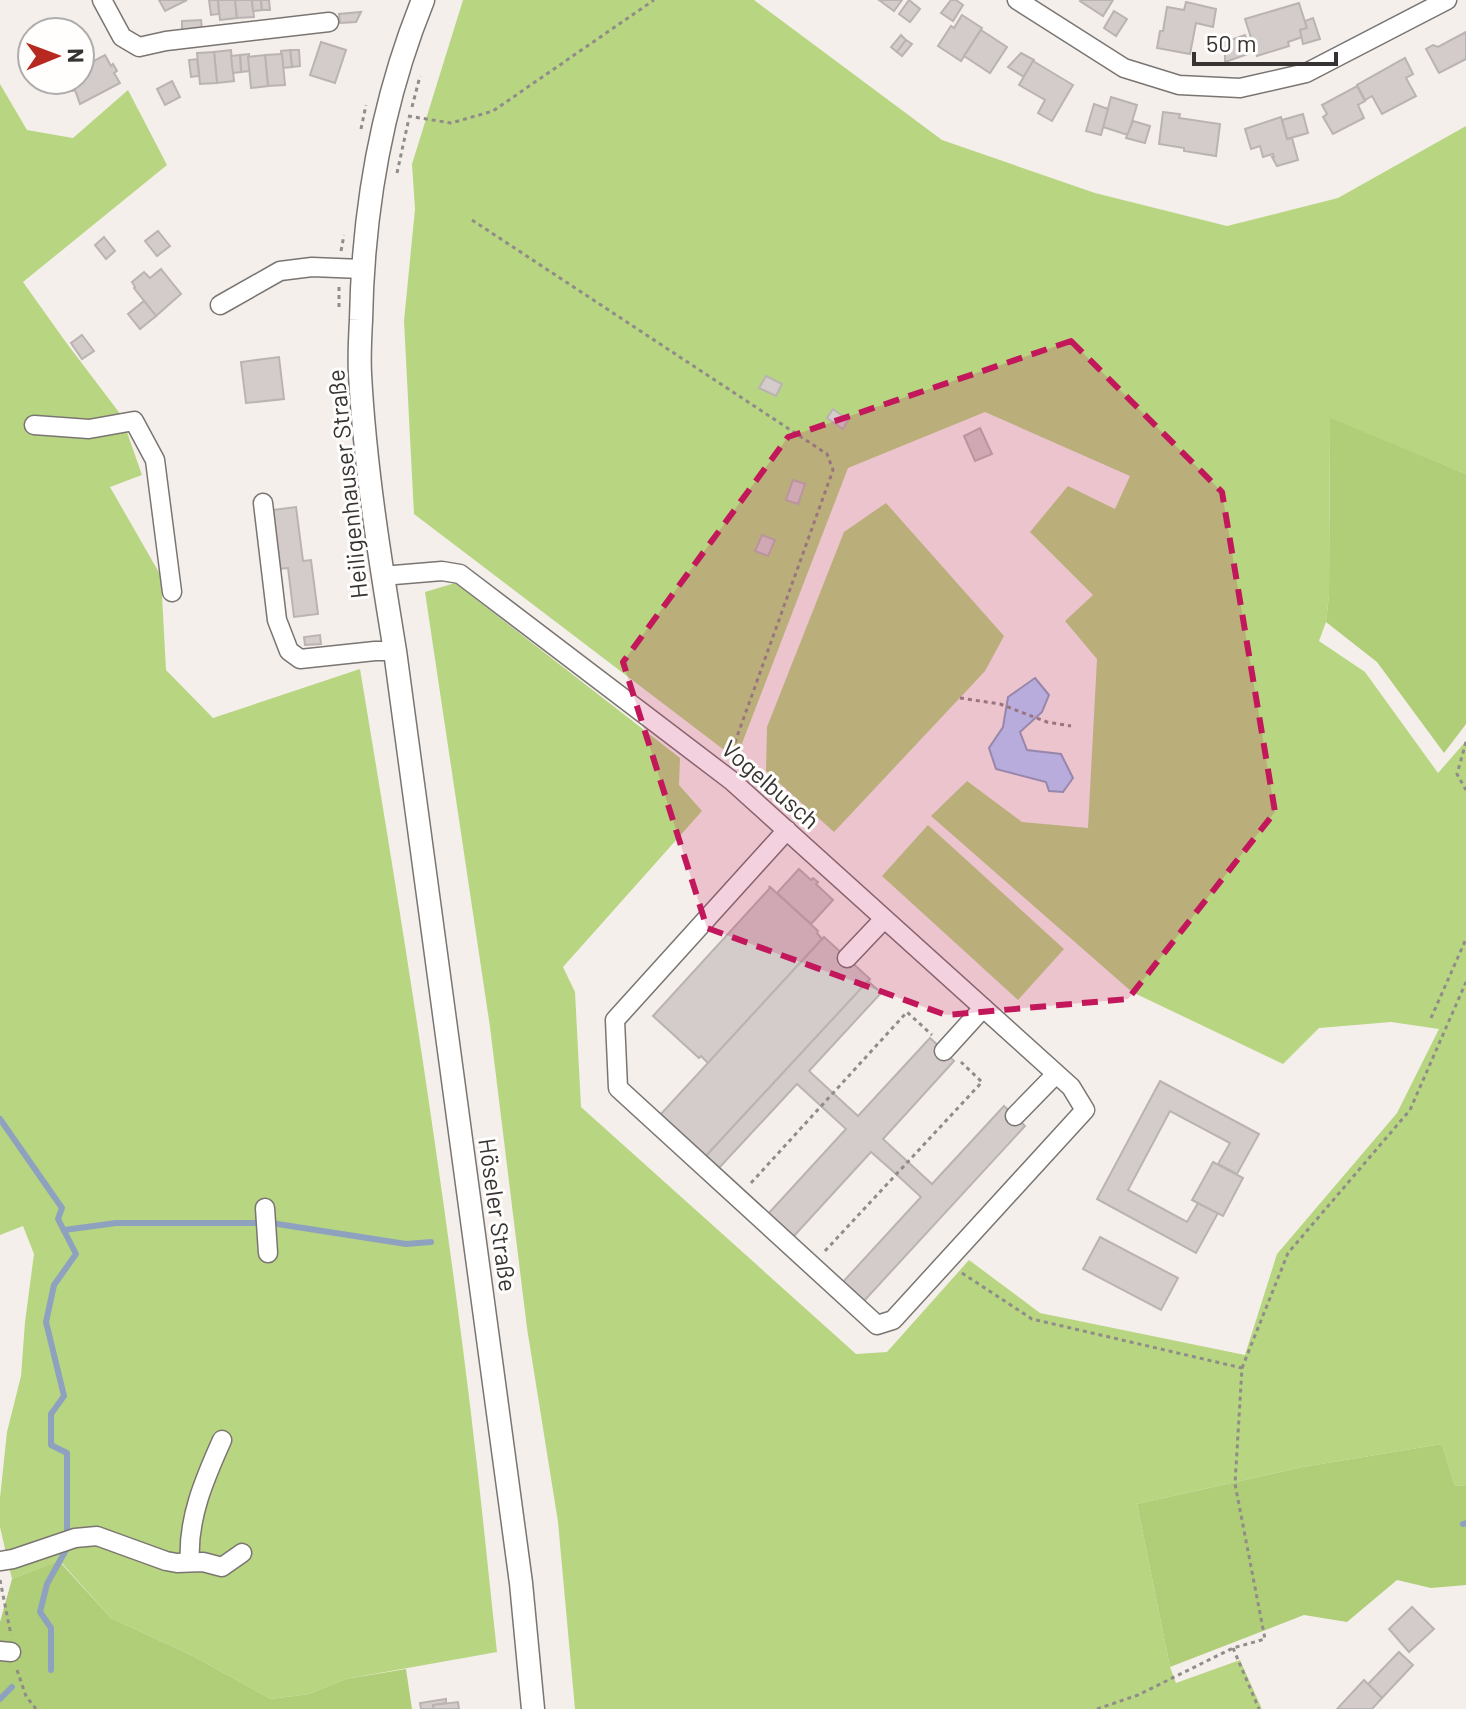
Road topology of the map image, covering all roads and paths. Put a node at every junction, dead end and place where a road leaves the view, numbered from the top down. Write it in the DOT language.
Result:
graph roads {
  1 [pos="102,0"];
  2 [pos="423,0"];
  3 [pos="654,0"];
  4 [pos="1017,0"];
  5 [pos="1447,0"];
  6 [pos="329,22"];
  7 [pos="420,77"];
  8 [pos="392,94"];
  9 [pos="409,117"];
  10 [pos="396,180"];
  11 [pos="472,220"];
  12 [pos="362,269"];
  13 [pos="220,305"];
  14 [pos="34,425"];
  15 [pos="263,503"];
  16 [pos="382,576"];
  17 [pos="172,592"];
  18 [pos="395,651"];
  19 [pos="960,698"];
  20 [pos="1071,726"];
  21 [pos="405,729"];
  22 [pos="1466,742"];
  23 [pos="723,774"];
  24 [pos="1466,790"];
  25 [pos="787,830"];
  26 [pos="884,919"];
  27 [pos="1466,939"];
  28 [pos="847,958"];
  29 [pos="1466,982"];
  30 [pos="983,1008"];
  31 [pos="1431,1018"];
  32 [pos="945,1050"];
  33 [pos="1056,1074"];
  34 [pos="1015,1116"];
  35 [pos="738,1198"];
  36 [pos="265,1208"];
  37 [pos="268,1253"];
  38 [pos="946,1263"];
  39 [pos="812,1266"];
  40 [pos="1242,1368"];
  41 [pos="222,1440"];
  42 [pos="242,1553"];
  43 [pos="0,1561"];
  44 [pos="190,1562"];
  45 [pos="1233,1648"];
  46 [pos="533,1709"];
  47 [pos="1097,1709"];
  48 [pos="1259,1709"];
  1 -- 6 [label="street"];
  2 -- 8 [label="main road, Heiligenhauser Straße"];
  3 -- 9 [label="path"];
  4 -- 5 [label="street"];
  7 -- 9 [label="path"];
  8 -- 9 [label="path"];
  8 -- 12 [label="main road, Heiligenhauser Straße"];
  9 -- 10 [label="path"];
  11 -- 23 [label="path"];
  12 -- 13 [label="street"];
  12 -- 16 [label="main road, Heiligenhauser Straße"];
  14 -- 17 [label="street"];
  15 -- 18 [label="street"];
  16 -- 18 [label="main road, Heiligenhauser Straße"];
  16 -- 23 [label="street, Vogelbusch"];
  18 -- 21 [label="main road, Heiligenhauser Straße"];
  19 -- 20 [label="path"];
  21 -- 46 [label="main road, Höseler Straße"];
  22 -- 24 [label="path"];
  23 -- 25 [label="street, Vogelbusch"];
  25 -- 26 [label="street, Vogelbusch"];
  25 -- 35 [label="street"];
  26 -- 28 [label="street"];
  26 -- 30 [label="street, Vogelbusch"];
  27 -- 31 [label="path"];
  29 -- 40 [label="path"];
  30 -- 32 [label="street"];
  30 -- 33 [label="street, Vogelbusch"];
  32 -- 35 [label="path"];
  32 -- 39 [label="path"];
  33 -- 34 [label="street"];
  33 -- 38 [label="street, Vogelbusch"];
  35 -- 39 [label="street"];
  36 -- 37 [label="street"];
  38 -- 39 [label="street"];
  38 -- 40 [label="path"];
  40 -- 45 [label="path"];
  41 -- 44 [label="street"];
  42 -- 44 [label="street"];
  43 -- 44 [label="street"];
  45 -- 47 [label="path"];
  45 -- 48 [label="path"];
}
